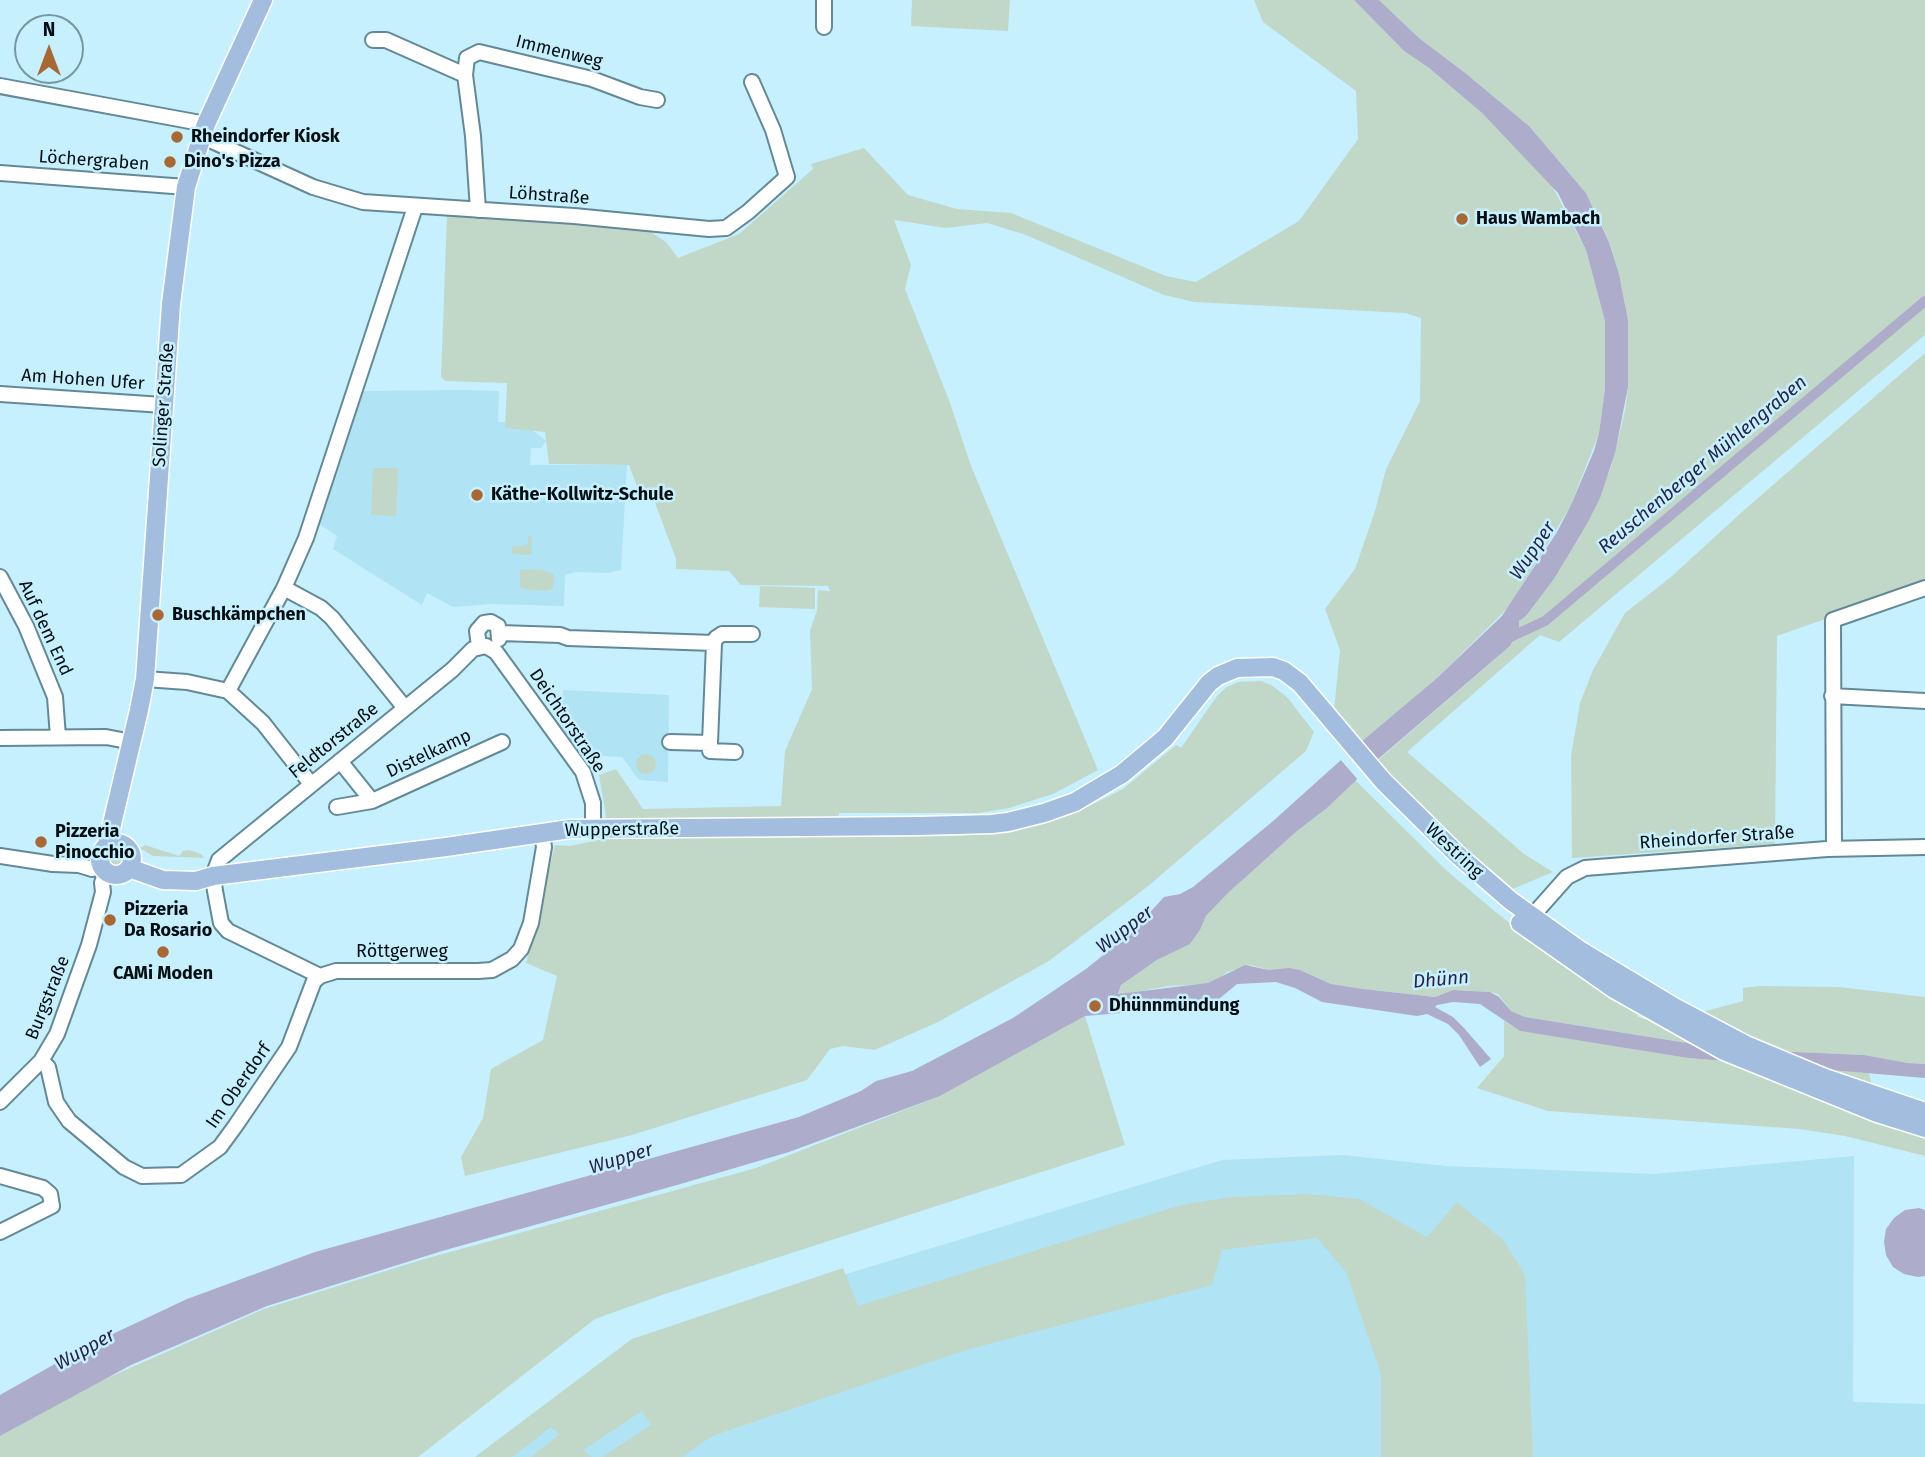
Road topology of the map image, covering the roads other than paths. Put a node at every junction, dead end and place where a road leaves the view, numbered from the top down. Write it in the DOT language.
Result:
graph roads {
  1 [pos="263,0"];
  2 [pos="824,0"];
  3 [pos="824,27"];
  4 [pos="373,40"];
  5 [pos="465,75"];
  6 [pos="752,82"];
  7 [pos="0,86"];
  8 [pos="657,100"];
  9 [pos="203,130"];
  10 [pos="0,173"];
  11 [pos="186,187"];
  12 [pos="415,207"];
  13 [pos="478,210"];
  14 [pos="0,394"];
  15 [pos="163,405"];
  16 [pos="0,577"];
  17 [pos="284,588"];
  18 [pos="1925,588"];
  19 [pos="500,633"];
  20 [pos="752,635"];
  21 [pos="714,643"];
  22 [pos="486,647"];
  23 [pos="145,678"];
  24 [pos="228,691"];
  25 [pos="1832,696"];
  26 [pos="1925,701"];
  27 [pos="405,708"];
  28 [pos="58,737"];
  29 [pos="0,738"];
  30 [pos="132,742"];
  31 [pos="502,742"];
  32 [pos="670,742"];
  33 [pos="710,743"];
  34 [pos="735,752"];
  35 [pos="340,761"];
  36 [pos="311,784"];
  37 [pos="372,801"];
  38 [pos="337,807"];
  39 [pos="992,824"];
  40 [pos="593,828"];
  41 [pos="542,834"];
  42 [pos="1925,847"];
  43 [pos="1834,849"];
  44 [pos="0,856"];
  45 [pos="114,861"];
  46 [pos="213,876"];
  47 [pos="1528,922"];
  48 [pos="320,976"];
  49 [pos="41,1061"];
  50 [pos="3,1093"];
  51 [pos="1879,1105"];
  52 [pos="1925,1112"];
  53 [pos="1925,1128"];
  54 [pos="0,1176"];
  55 [pos="0,1232"];
  1 -- 9 [label="main road, Solinger Straße"];
  2 -- 3 [label="street"];
  4 -- 5 [label="street"];
  5 -- 8 [label="street, Immenweg"];
  5 -- 13 [label="street"];
  6 -- 13 [label="street, Löhstraße"];
  7 -- 9 [label="street, Löhstraße"];
  9 -- 11 [label="main road, Solinger Straße"];
  9 -- 12 [label="street, Löhstraße"];
  10 -- 11 [label="street, Löchergraben"];
  11 -- 15 [label="main road, Solinger Straße"];
  12 -- 13 [label="street, Löhstraße"];
  12 -- 17 [label="street"];
  14 -- 15 [label="street, Am Hohen Ufer"];
  15 -- 23 [label="main road, Solinger Straße"];
  16 -- 28 [label="street, Auf dem End"];
  17 -- 24 [label="street"];
  17 -- 27 [label="street"];
  18 -- 25 [label="street"];
  19 -- 21 [label="street"];
  19 -- 22 [label="street"];
  19 -- 22 [label="street"];
  20 -- 21 [label="street"];
  21 -- 33 [label="street"];
  22 -- 27 [label="street, Feldtorstraße"];
  22 -- 40 [label="street, Deichtorstraße"];
  23 -- 24 [label="street"];
  23 -- 30 [label="main road, Solinger Straße"];
  24 -- 36 [label="street"];
  25 -- 26 [label="street"];
  25 -- 43 [label="street"];
  27 -- 35 [label="street, Feldtorstraße"];
  28 -- 29 [label="street"];
  28 -- 30 [label="street"];
  30 -- 45 [label="main road, Solinger Straße"];
  31 -- 37 [label="street, Distelkamp"];
  32 -- 33 [label="street"];
  33 -- 34 [label="street"];
  35 -- 36 [label="street, Feldtorstraße"];
  35 -- 37 [label="street"];
  36 -- 46 [label="street, Feldtorstraße"];
  37 -- 38 [label="street, Distelkamp"];
  39 -- 40 [label="main road, Wupperstraße"];
  39 -- 47 [label="main road, Westring"];
  40 -- 41 [label="main road, Wupperstraße"];
  41 -- 46 [label="main road, Wupperstraße"];
  41 -- 48 [label="street, Röttgerweg"];
  42 -- 43 [label="street, Rheindorfer Straße"];
  43 -- 47 [label="street, Rheindorfer Straße"];
  44 -- 45 [label="street, Wupperstraße"];
  45 -- 46 [label="main road, Wupperstraße"];
  45 -- 49 [label="street, Burgstraße"];
  46 -- 48 [label="street"];
  47 -- 51 [label="main road, Westring"];
  47 -- 51 [label="main road"];
  48 -- 49 [label="street, Im Oberdorf"];
  49 -- 50 [label="street, Burgstraße"];
  51 -- 52 [label="main road"];
  51 -- 53 [label="main road"];
  54 -- 55 [label="street"];
}
